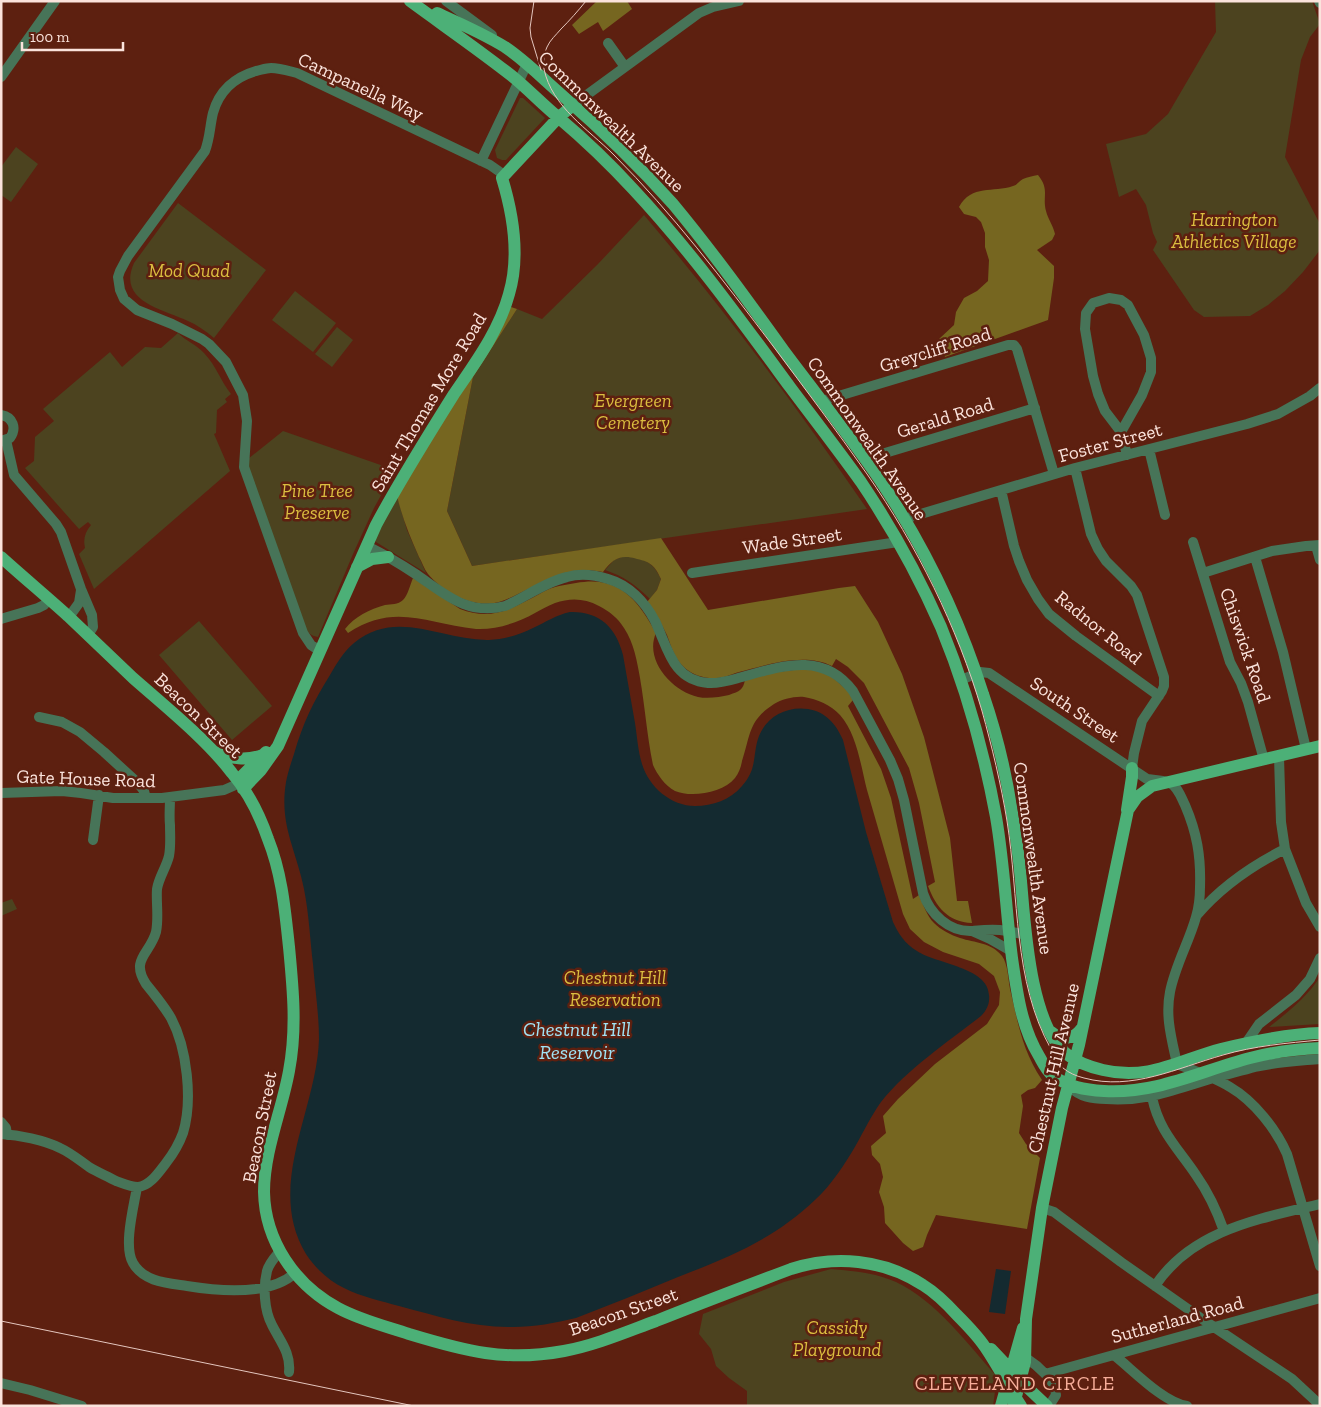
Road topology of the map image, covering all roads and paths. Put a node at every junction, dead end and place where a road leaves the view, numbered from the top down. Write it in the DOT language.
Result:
graph roads {
  1 [pos="55,1"];
  2 [pos="411,1"];
  3 [pos="446,1"];
  4 [pos="739,1"];
  5 [pos="608,43"];
  6 [pos="512,52"];
  7 [pos="527,64"];
  8 [pos="625,67"];
  9 [pos="1,77"];
  10 [pos="519,82"];
  11 [pos="573,105"];
  12 [pos="558,118"];
  13 [pos="481,161"];
  14 [pos="502,178"];
  15 [pos="1320,388"];
  16 [pos="822,402"];
  17 [pos="1035,408"];
  18 [pos="1,415"];
  19 [pos="843,430"];
  20 [pos="1121,432"];
  21 [pos="4,440"];
  22 [pos="830,440"];
  23 [pos="1149,449"];
  24 [pos="1127,455"];
  25 [pos="865,459"];
  26 [pos="1075,468"];
  27 [pos="1054,474"];
  28 [pos="1001,490"];
  29 [pos="1165,515"];
  30 [pos="904,519"];
  31 [pos="898,542"];
  32 [pos="1193,542"];
  33 [pos="367,546"];
  34 [pos="1318,546"];
  35 [pos="1,557"];
  36 [pos="388,557"];
  37 [pos="1255,557"];
  38 [pos="1320,560"];
  39 [pos="357,568"];
  40 [pos="1203,572"];
  41 [pos="692,573"];
  42 [pos="81,589"];
  43 [pos="49,600"];
  44 [pos="69,617"];
  45 [pos="1,619"];
  46 [pos="88,635"];
  47 [pos="320,651"];
  48 [pos="976,673"];
  49 [pos="960,680"];
  50 [pos="1159,696"];
  51 [pos="39,716"];
  52 [pos="284,732"];
  53 [pos="1320,746"];
  54 [pos="1306,749"];
  55 [pos="213,751"];
  56 [pos="264,754"];
  57 [pos="1279,757"];
  58 [pos="1264,760"];
  59 [pos="1132,768"];
  60 [pos="1170,783"];
  61 [pos="240,784"];
  62 [pos="1,793"];
  63 [pos="99,796"];
  64 [pos="146,798"];
  65 [pos="170,798"];
  66 [pos="1125,821"];
  67 [pos="92,840"];
  68 [pos="1285,849"];
  69 [pos="1197,916"];
  70 [pos="1320,927"];
  71 [pos="972,931"];
  72 [pos="1009,932"];
  73 [pos="1026,935"];
  74 [pos="1012,951"];
  75 [pos="1320,958"];
  76 [pos="1082,1028"];
  77 [pos="1048,1029"];
  78 [pos="1320,1033"];
  79 [pos="1246,1043"];
  80 [pos="1320,1048"];
  81 [pos="1075,1059"];
  82 [pos="1320,1059"];
  83 [pos="1177,1064"];
  84 [pos="1199,1073"];
  85 [pos="1213,1078"];
  86 [pos="1068,1084"];
  87 [pos="1152,1097"];
  88 [pos="1,1122"];
  89 [pos="4,1134"];
  90 [pos="137,1187"];
  91 [pos="1320,1204"];
  92 [pos="1042,1208"];
  93 [pos="1303,1208"];
  94 [pos="1224,1231"];
  95 [pos="280,1251"];
  96 [pos="1320,1266"];
  97 [pos="295,1273"];
  98 [pos="266,1286"];
  99 [pos="1155,1286"];
  100 [pos="1320,1298"];
  101 [pos="1026,1319"];
  102 [pos="1214,1327"];
  103 [pos="978,1338"];
  104 [pos="1114,1355"];
  105 [pos="1026,1358"];
  106 [pos="1010,1368"];
  107 [pos="288,1372"];
  108 [pos="1045,1374"];
  109 [pos="1021,1380"];
  110 [pos="1,1383"];
  111 [pos="1006,1384"];
  112 [pos="1017,1403"];
  113 [pos="1320,1405"];
  114 [pos="82,1406"];
  115 [pos="1001,1406"];
  116 [pos="1048,1406"];
  117 [pos="1187,1406"];
  1 -- 9 [label="street"];
  2 -- 6 [label="main road, Commonwealth Avenue"];
  2 -- 10 [label="main road, Commonwealth Avenue"];
  3 -- 6 [label="street, Commonwealth Avenue"];
  4 -- 8 [label="street"];
  5 -- 8 [label="street"];
  6 -- 7 [label="main road, Commonwealth Avenue"];
  7 -- 10 [label="street"];
  7 -- 11 [label="main road, Commonwealth Avenue"];
  8 -- 11 [label="street"];
  10 -- 12 [label="main road, Commonwealth Avenue"];
  10 -- 13 [label="street"];
  11 -- 12 [label="main road"];
  11 -- 16 [label="main road, Commonwealth Avenue"];
  12 -- 14 [label="main road"];
  12 -- 22 [label="main road, Commonwealth Avenue"];
  13 -- 14 [label="street, Campanella Way"];
  13 -- 47 [label="street, Campanella Way"];
  14 -- 33 [label="main road, Saint Thomas More Road"];
  15 -- 23 [label="street, Foster Street"];
  16 -- 17 [label="street, Greycliff Road"];
  16 -- 19 [label="main road, Commonwealth Avenue"];
  17 -- 25 [label="street, Gerald Road"];
  17 -- 27 [label="street, Greycliff Road"];
  18 -- 21 [label="street"];
  19 -- 22 [label="main road"];
  19 -- 25 [label="main road, Commonwealth Avenue"];
  20 -- 20 [label="street"];
  20 -- 24 [label="street"];
  21 -- 42 [label="street"];
  22 -- 31 [label="main road, Commonwealth Avenue"];
  23 -- 24 [label="street, Foster Street"];
  23 -- 29 [label="street"];
  24 -- 26 [label="street, Foster Street"];
  25 -- 30 [label="main road, Commonwealth Avenue"];
  26 -- 27 [label="street, Foster Street"];
  26 -- 50 [label="street"];
  27 -- 28 [label="street, Foster Street"];
  28 -- 30 [label="street, Foster Street"];
  28 -- 50 [label="street, Radnor Road"];
  30 -- 48 [label="main road, Commonwealth Avenue"];
  31 -- 41 [label="street, Wade Street"];
  31 -- 49 [label="main road, Commonwealth Avenue"];
  32 -- 40 [label="street, Chiswick Road"];
  33 -- 36 [label="street"];
  33 -- 39 [label="main road, Saint Thomas More Road"];
  34 -- 37 [label="street"];
  34 -- 38 [label="street"];
  35 -- 43 [label="main road, Beacon Street"];
  36 -- 39 [label="main road"];
  36 -- 71 [label="street"];
  37 -- 40 [label="street"];
  37 -- 54 [label="street"];
  39 -- 47 [label="main road, Saint Thomas More Road"];
  40 -- 58 [label="street, Chiswick Road"];
  42 -- 44 [label="street"];
  42 -- 46 [label="street"];
  43 -- 44 [label="main road, Beacon Street"];
  43 -- 45 [label="street"];
  44 -- 46 [label="main road, Beacon Street"];
  46 -- 55 [label="main road, Beacon Street"];
  47 -- 52 [label="main road, Saint Thomas More Road"];
  48 -- 49 [label="street"];
  48 -- 59 [label="street, South Street"];
  48 -- 73 [label="main road, Commonwealth Avenue"];
  49 -- 72 [label="main road, Commonwealth Avenue"];
  50 -- 59 [label="street"];
  51 -- 64 [label="street"];
  52 -- 56 [label="main road"];
  52 -- 61 [label="main road, Saint Thomas More Road"];
  53 -- 54 [label="main road, Chestnut Hill Avenue"];
  54 -- 57 [label="main road, Chestnut Hill Avenue"];
  55 -- 56 [label="main road"];
  55 -- 61 [label="main road, Beacon Street"];
  56 -- 61 [label="main road"];
  57 -- 58 [label="main road, Chestnut Hill Avenue"];
  57 -- 68 [label="street"];
  58 -- 60 [label="main road, Chestnut Hill Avenue"];
  59 -- 60 [label="street, South Street"];
  59 -- 66 [label="main road"];
  60 -- 66 [label="main road, Chestnut Hill Avenue"];
  60 -- 69 [label="street"];
  61 -- 65 [label="street, Gate House Road"];
  61 -- 95 [label="main road, Beacon Street"];
  62 -- 63 [label="street, Gate House Road"];
  63 -- 64 [label="street, Gate House Road"];
  63 -- 67 [label="street"];
  64 -- 65 [label="street, Gate House Road"];
  65 -- 90 [label="street"];
  66 -- 76 [label="main road, Chestnut Hill Avenue"];
  68 -- 69 [label="street"];
  68 -- 70 [label="street"];
  69 -- 83 [label="street"];
  71 -- 72 [label="street"];
  71 -- 74 [label="street"];
  72 -- 73 [label="street"];
  72 -- 74 [label="main road, Commonwealth Avenue"];
  73 -- 77 [label="main road, Commonwealth Avenue"];
  74 -- 86 [label="main road, Commonwealth Avenue"];
  75 -- 79 [label="street"];
  76 -- 77 [label="main road"];
  76 -- 81 [label="main road, Chestnut Hill Avenue"];
  77 -- 81 [label="main road, Commonwealth Avenue"];
  78 -- 79 [label="main road, Commonwealth Avenue"];
  79 -- 83 [label="main road, Commonwealth Avenue"];
  80 -- 84 [label="main road, Commonwealth Avenue"];
  81 -- 83 [label="main road, Commonwealth Avenue"];
  81 -- 86 [label="main road, Chestnut Hill Avenue"];
  82 -- 85 [label="street, Commonwealth Avenue"];
  83 -- 84 [label="street"];
  84 -- 85 [label="street"];
  84 -- 86 [label="main road, Commonwealth Avenue"];
  85 -- 87 [label="street, Commonwealth Avenue"];
  85 -- 93 [label="street"];
  86 -- 87 [label="street, Commonwealth Avenue"];
  86 -- 92 [label="main road, Chestnut Hill Avenue"];
  87 -- 94 [label="street"];
  88 -- 89 [label="street"];
  89 -- 90 [label="street"];
  90 -- 98 [label="street"];
  91 -- 93 [label="street"];
  92 -- 99 [label="street"];
  92 -- 101 [label="main road, Chestnut Hill Avenue"];
  93 -- 94 [label="street"];
  93 -- 96 [label="street"];
  94 -- 99 [label="street"];
  95 -- 97 [label="main road, Beacon Street"];
  95 -- 98 [label="street"];
  97 -- 98 [label="street"];
  97 -- 103 [label="main road, Beacon Street"];
  98 -- 107 [label="street"];
  99 -- 102 [label="street"];
  100 -- 102 [label="street, Sutherland Road"];
  101 -- 105 [label="main road, Chestnut Hill Avenue"];
  101 -- 106 [label="main road, Chestnut Hill Avenue"];
  102 -- 104 [label="street, Sutherland Road"];
  102 -- 113 [label="street"];
  103 -- 106 [label="main road, Beacon Street"];
  103 -- 111 [label="main road, Beacon Street"];
  104 -- 108 [label="street, Sutherland Road"];
  104 -- 117 [label="street"];
  105 -- 108 [label="street"];
  105 -- 109 [label="main road, Chestnut Hill Avenue"];
  106 -- 109 [label="main road, Beacon Street"];
  106 -- 111 [label="main road, Chestnut Hill Avenue"];
  108 -- 116 [label="street"];
  109 -- 112 [label="main road, Chestnut Hill Avenue"];
  109 -- 116 [label="main road, Beacon Street"];
  110 -- 114 [label="street"];
  111 -- 112 [label="main road, Beacon Street"];
  111 -- 115 [label="main road, Chestnut Hill Avenue"];
}
